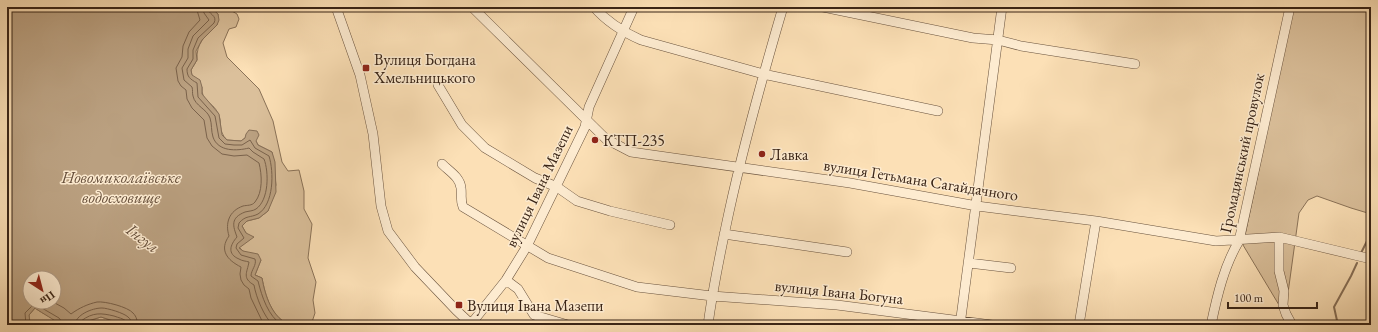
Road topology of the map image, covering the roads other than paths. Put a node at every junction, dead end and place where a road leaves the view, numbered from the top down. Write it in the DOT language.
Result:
graph roads {
  1 [pos="336,7"];
  2 [pos="472,7"];
  3 [pos="594,7"];
  4 [pos="634,7"];
  5 [pos="783,7"];
  6 [pos="823,7"];
  7 [pos="1002,7"];
  8 [pos="1290,7"];
  9 [pos="622,31"];
  10 [pos="998,40"];
  11 [pos="1135,64"];
  12 [pos="763,74"];
  13 [pos="438,84"];
  14 [pos="938,111"];
  15 [pos="586,118"];
  16 [pos="442,164"];
  17 [pos="739,168"];
  18 [pos="557,187"];
  19 [pos="977,206"];
  20 [pos="1096,221"];
  21 [pos="670,225"];
  22 [pos="724,234"];
  23 [pos="1279,237"];
  24 [pos="1239,241"];
  25 [pos="527,246"];
  26 [pos="847,252"];
  27 [pos="1371,259"];
  28 [pos="969,263"];
  29 [pos="1011,268"];
  30 [pos="506,280"];
  31 [pos="712,296"];
  32 [pos="961,323"];
  33 [pos="472,324"];
  34 [pos="568,325"];
  35 [pos="708,325"];
  36 [pos="992,325"];
  37 [pos="1079,325"];
  38 [pos="1210,325"];
  39 [pos="1292,325"];
  1 -- 33 [label="street"];
  2 -- 15 [label="street, вулиця Гетьмана Сагайдачного"];
  3 -- 9 [label="street"];
  4 -- 9 [label="street, вулиця Івана Мазепи"];
  5 -- 12 [label="street"];
  6 -- 10 [label="street"];
  7 -- 10 [label="street"];
  8 -- 24 [label="street, Громадянський провулок"];
  9 -- 12 [label="street"];
  9 -- 15 [label="street, вулиця Івана Мазепи"];
  10 -- 11 [label="street"];
  10 -- 19 [label="street"];
  12 -- 14 [label="street"];
  12 -- 17 [label="street"];
  13 -- 18 [label="street"];
  15 -- 17 [label="street, вулиця Гетьмана Сагайдачного"];
  15 -- 18 [label="street, вулиця Івана Мазепи"];
  16 -- 25 [label="street, вулиця Івана Богуна"];
  17 -- 19 [label="street, вулиця Гетьмана Сагайдачного"];
  17 -- 22 [label="street"];
  18 -- 21 [label="street"];
  18 -- 25 [label="street, вулиця Івана Мазепи"];
  19 -- 20 [label="street, вулиця Гетьмана Сагайдачного"];
  19 -- 28 [label="street"];
  20 -- 24 [label="street, вулиця Гетьмана Сагайдачного"];
  20 -- 37 [label="street"];
  22 -- 26 [label="street"];
  22 -- 31 [label="street"];
  23 -- 24 [label="street, вулиця Гетьмана Сагайдачного"];
  23 -- 27 [label="street, вулиця Гетьмана Сагайдачного"];
  23 -- 39 [label="street"];
  24 -- 38 [label="street, Громадянський провулок"];
  25 -- 30 [label="street, вулиця Івана Мазепи"];
  25 -- 31 [label="street, вулиця Івана Богуна"];
  28 -- 29 [label="street"];
  28 -- 32 [label="street"];
  30 -- 33 [label="street, вулиця Івана Мазепи"];
  30 -- 34 [label="street"];
  31 -- 32 [label="street, вулиця Івана Богуна"];
  31 -- 35 [label="street"];
  32 -- 36 [label="street, вулиця Івана Богуна"];
}
